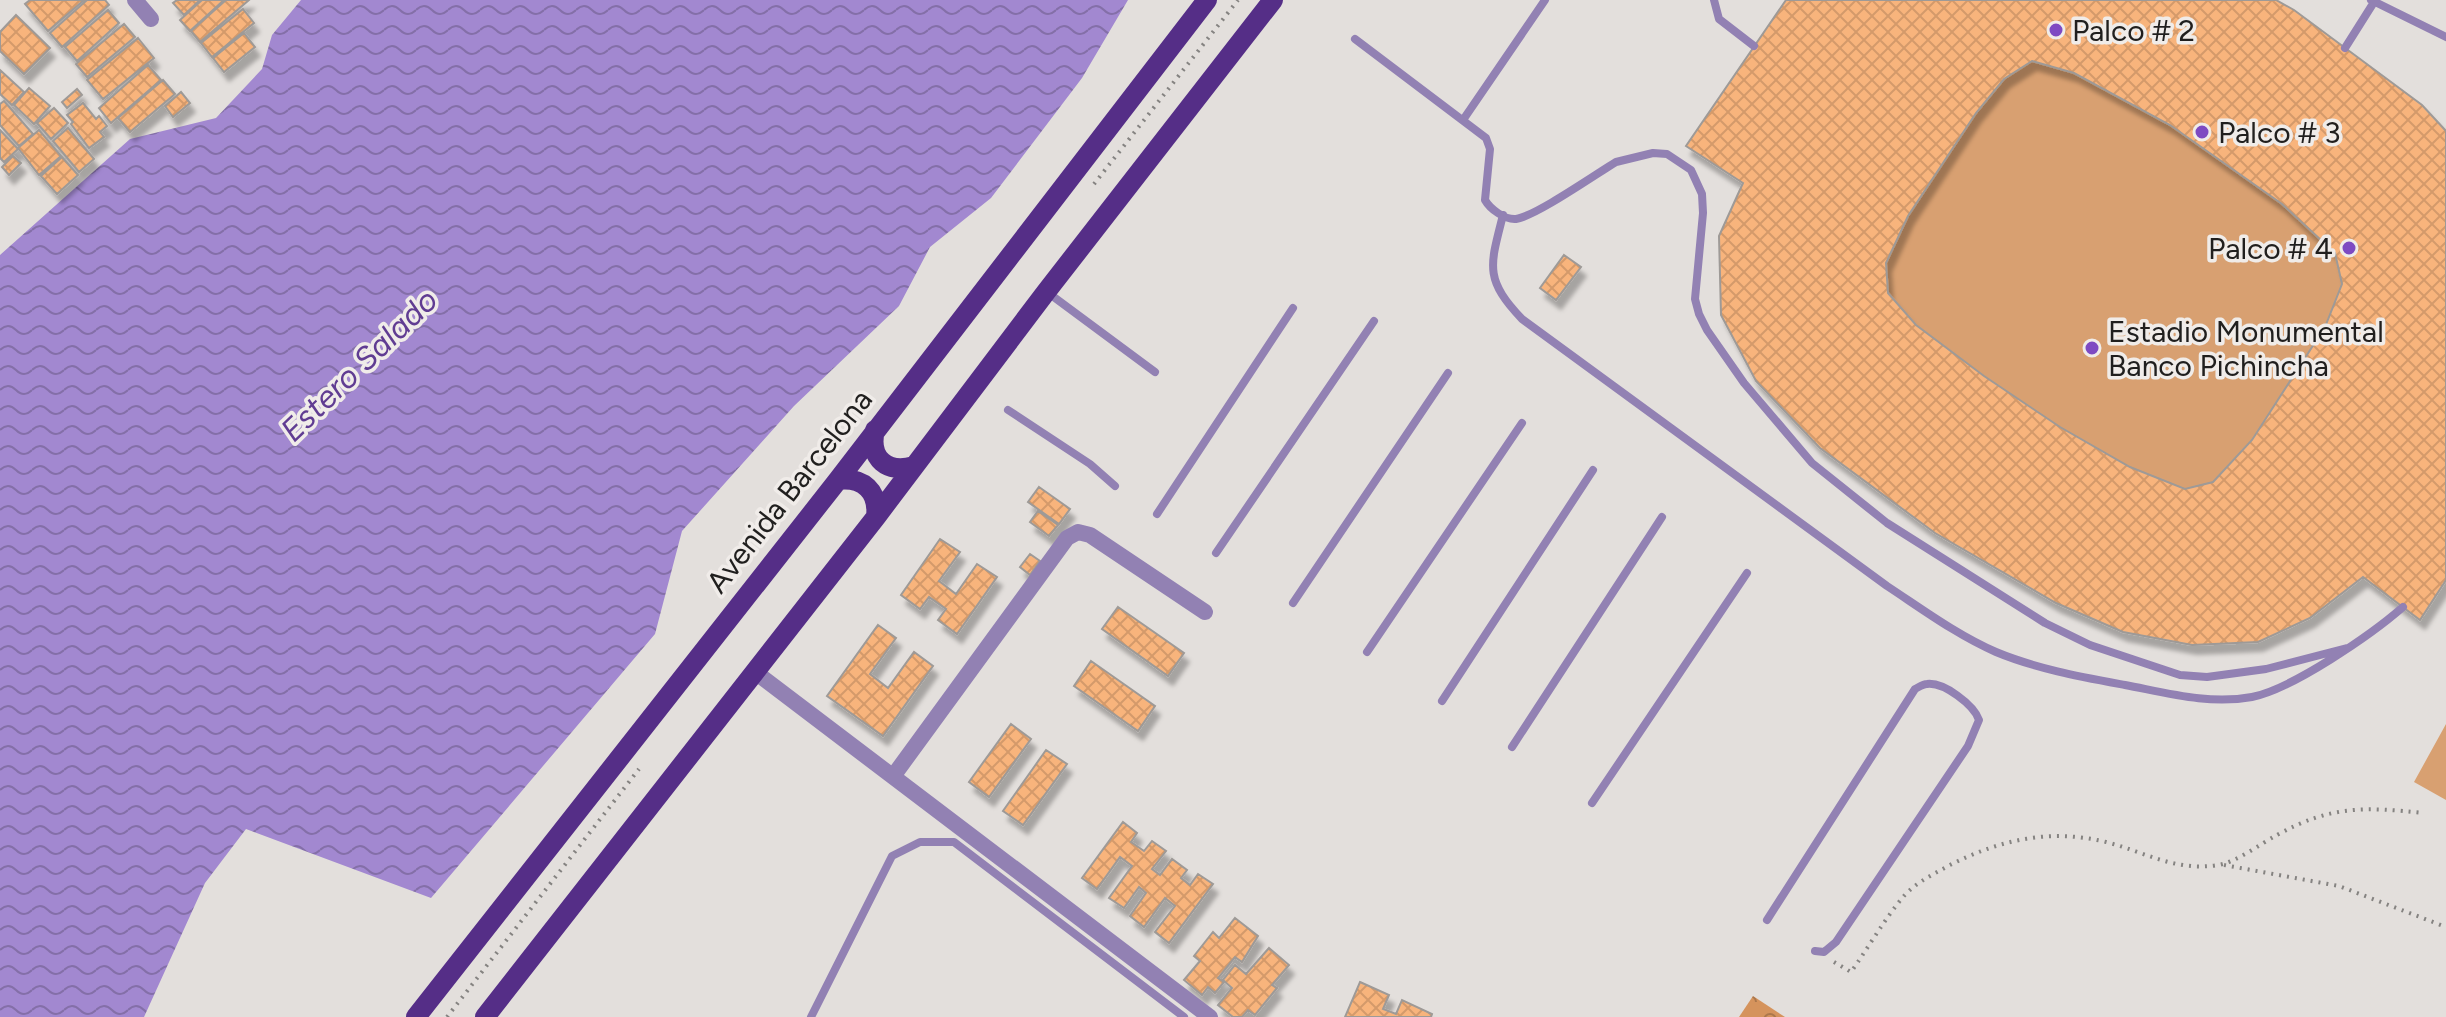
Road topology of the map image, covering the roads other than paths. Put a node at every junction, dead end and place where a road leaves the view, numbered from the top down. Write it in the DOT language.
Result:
graph roads {
  1 [pos="135,0"];
  2 [pos="1207,0"];
  3 [pos="1273,0"];
  4 [pos="1545,0"];
  5 [pos="1714,0"];
  6 [pos="2373,1"];
  7 [pos="1258,9"];
  8 [pos="151,19"];
  9 [pos="2446,37"];
  10 [pos="1355,39"];
  11 [pos="1754,46"];
  12 [pos="2345,48"];
  13 [pos="1463,120"];
  14 [pos="1503,215"];
  15 [pos="1046,292"];
  16 [pos="1293,308"];
  17 [pos="1374,321"];
  18 [pos="1155,372"];
  19 [pos="1448,373"];
  20 [pos="1008,410"];
  21 [pos="1522,423"];
  22 [pos="875,430"];
  23 [pos="914,466"];
  24 [pos="1593,470"];
  25 [pos="838,480"];
  26 [pos="1115,486"];
  27 [pos="1157,514"];
  28 [pos="876,517"];
  29 [pos="1662,517"];
  30 [pos="1216,553"];
  31 [pos="1747,573"];
  32 [pos="1293,603"];
  33 [pos="2403,607"];
  34 [pos="1205,612"];
  35 [pos="2347,648"];
  36 [pos="1367,652"];
  37 [pos="755,672"];
  38 [pos="1442,701"];
  39 [pos="1512,747"];
  40 [pos="894,775"];
  41 [pos="1592,803"];
  42 [pos="1767,920"];
  43 [pos="1815,951"];
  44 [pos="416,1017"];
  45 [pos="485,1017"];
  46 [pos="811,1017"];
  47 [pos="1184,1017"];
  48 [pos="1210,1017"];
  1 -- 8 [label="street"];
  2 -- 22 [label="main road, Avenida Barcelona"];
  3 -- 7 [label="main road"];
  4 -- 13 [label="lane"];
  5 -- 11 [label="lane"];
  6 -- 9 [label="lane"];
  6 -- 12 [label="lane"];
  7 -- 15 [label="main road"];
  10 -- 13 [label="lane"];
  13 -- 14 [label="lane"];
  14 -- 35 [label="lane"];
  14 -- 35 [label="lane"];
  15 -- 18 [label="lane"];
  15 -- 23 [label="main road"];
  16 -- 27 [label="lane"];
  17 -- 30 [label="lane"];
  19 -- 32 [label="lane"];
  20 -- 26 [label="lane"];
  21 -- 36 [label="lane"];
  22 -- 23 [label="main road"];
  22 -- 25 [label="main road, Avenida Barcelona"];
  23 -- 28 [label="main road"];
  24 -- 38 [label="lane"];
  25 -- 28 [label="main road"];
  25 -- 44 [label="main road, Avenida Barcelona"];
  28 -- 37 [label="main road"];
  29 -- 39 [label="lane"];
  31 -- 41 [label="lane"];
  33 -- 35 [label="lane"];
  34 -- 40 [label="street"];
  37 -- 40 [label="street"];
  37 -- 45 [label="main road"];
  40 -- 48 [label="street"];
  42 -- 43 [label="lane"];
  46 -- 47 [label="lane"];
}
